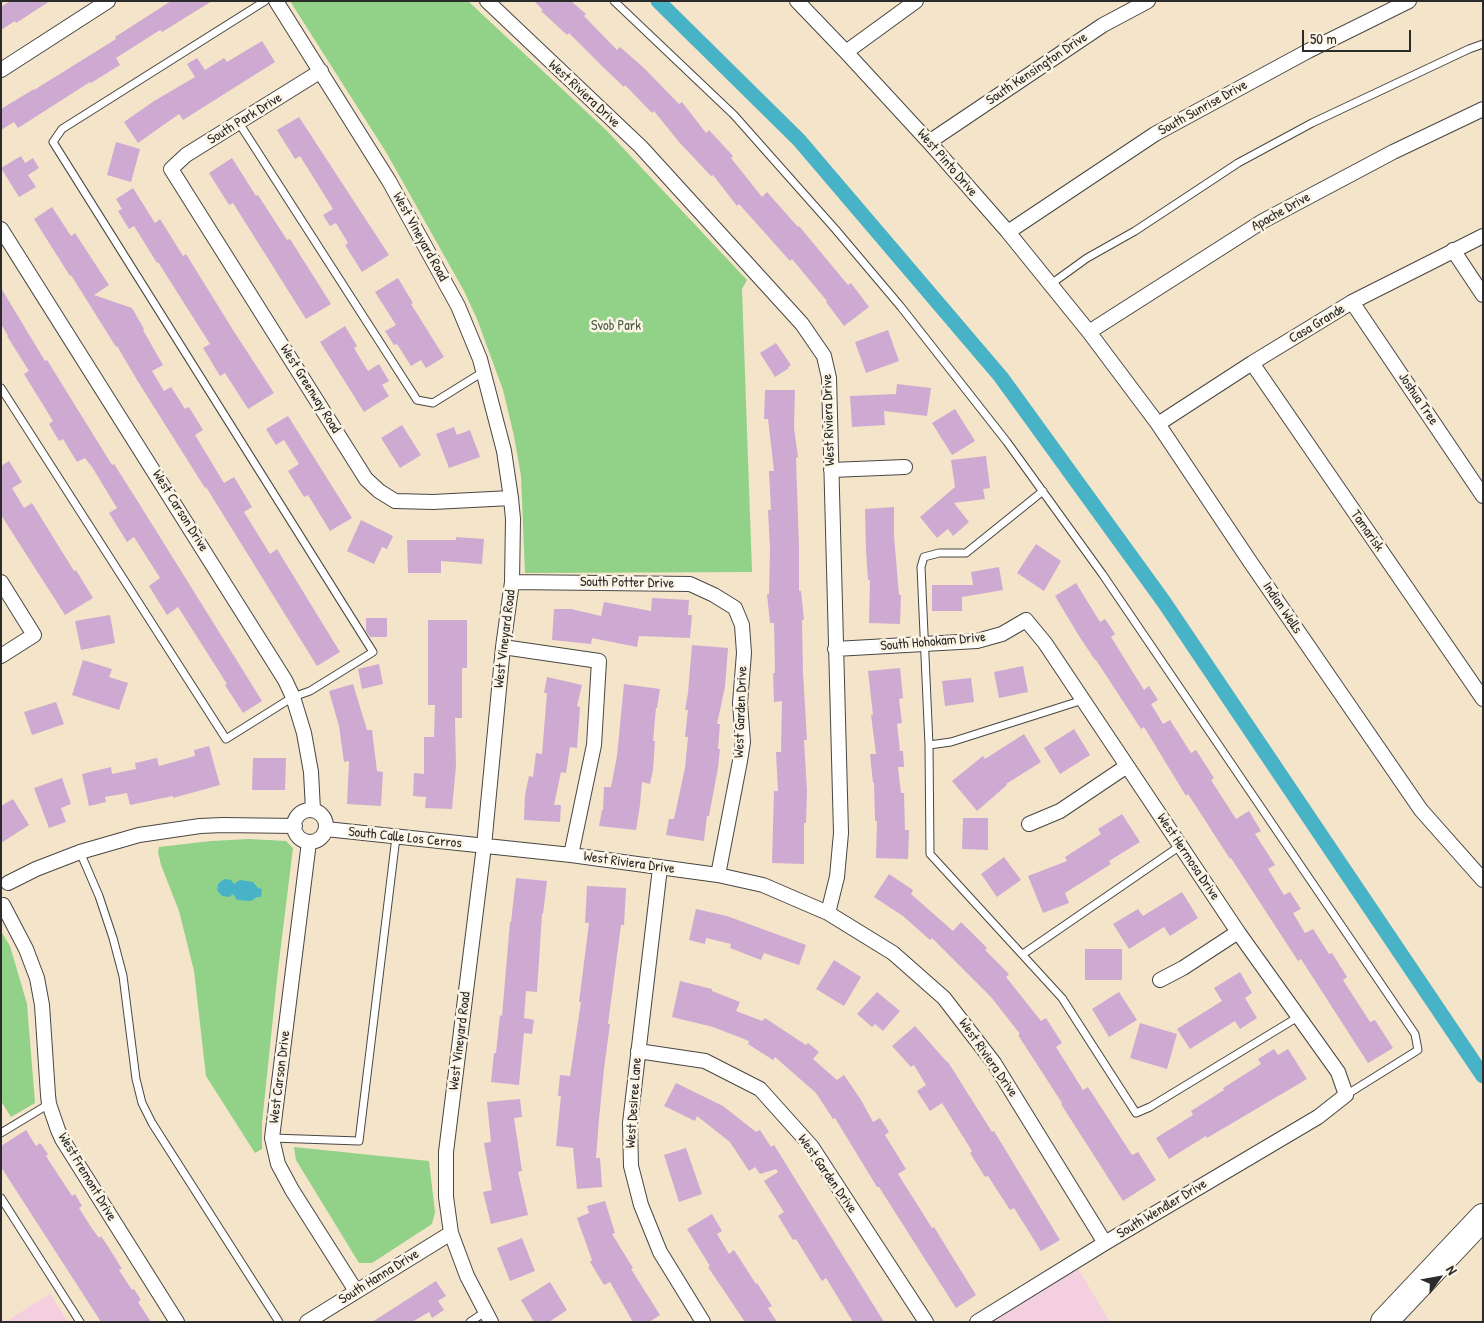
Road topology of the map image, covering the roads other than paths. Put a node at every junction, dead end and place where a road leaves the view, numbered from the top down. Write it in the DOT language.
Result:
graph roads {
  1 [pos="108,1"];
  2 [pos="265,1"];
  3 [pos="276,1"];
  4 [pos="487,1"];
  5 [pos="614,1"];
  6 [pos="797,1"];
  7 [pos="916,1"];
  8 [pos="1148,1"];
  9 [pos="1409,1"];
  10 [pos="1483,44"];
  11 [pos="846,52"];
  12 [pos="1,70"];
  13 [pos="321,71"];
  14 [pos="1483,109"];
  15 [pos="240,123"];
  16 [pos="929,142"];
  17 [pos="172,169"];
  18 [pos="1,229"];
  19 [pos="1008,232"];
  20 [pos="1483,236"];
  21 [pos="1453,250"];
  22 [pos="1051,284"];
  23 [pos="1483,295"];
  24 [pos="1352,302"];
  25 [pos="1089,332"];
  26 [pos="1252,363"];
  27 [pos="483,372"];
  28 [pos="1,388"];
  29 [pos="1158,424"];
  30 [pos="906,467"];
  31 [pos="831,470"];
  32 [pos="1043,491"];
  33 [pos="1483,496"];
  34 [pos="511,498"];
  35 [pos="1,582"];
  36 [pos="512,582"];
  37 [pos="735,608"];
  38 [pos="1026,620"];
  39 [pos="925,644"];
  40 [pos="503,647"];
  41 [pos="835,649"];
  42 [pos="1,656"];
  43 [pos="293,697"];
  44 [pos="1483,699"];
  45 [pos="1083,700"];
  46 [pos="929,745"];
  47 [pos="1128,766"];
  48 [pos="313,810"];
  49 [pos="1030,824"];
  50 [pos="295,826"];
  51 [pos="326,829"];
  52 [pos="396,837"];
  53 [pos="309,842"];
  54 [pos="484,846"];
  55 [pos="1180,846"];
  56 [pos="80,852"];
  57 [pos="571,855"];
  58 [pos="660,868"];
  59 [pos="718,875"];
  60 [pos="4,880"];
  61 [pos="1483,880"];
  62 [pos="2,905"];
  63 [pos="828,913"];
  64 [pos="1238,932"];
  65 [pos="1023,954"];
  66 [pos="1160,980"];
  67 [pos="1298,1017"];
  68 [pos="638,1051"];
  69 [pos="1346,1095"];
  70 [pos="49,1104"];
  71 [pos="1,1134"];
  72 [pos="272,1138"];
  73 [pos="1,1198"];
  74 [pos="1483,1217"];
  75 [pos="451,1233"];
  76 [pos="1105,1243"];
  77 [pos="356,1291"];
  78 [pos="488,1317"];
  79 [pos="80,1322"];
  80 [pos="177,1322"];
  81 [pos="279,1322"];
  82 [pos="307,1322"];
  83 [pos="470,1322"];
  84 [pos="703,1322"];
  85 [pos="926,1322"];
  86 [pos="977,1322"];
  87 [pos="1384,1322"];
  1 -- 12 [label="street"];
  2 -- 43 [label="lane"];
  3 -- 13 [label="street, West Vineyard Road"];
  4 -- 31 [label="street, West Riviera Drive"];
  5 -- 32 [label="lane"];
  6 -- 11 [label="street, West Pinto Drive"];
  7 -- 11 [label="street"];
  8 -- 16 [label="street, South Kensington Drive"];
  9 -- 19 [label="street, South Sunrise Drive"];
  10 -- 22 [label="lane"];
  11 -- 16 [label="street, West Pinto Drive"];
  13 -- 15 [label="street, South Park Drive"];
  13 -- 27 [label="street, West Vineyard Road"];
  14 -- 25 [label="street, Apache Drive"];
  15 -- 17 [label="street, South Park Drive"];
  15 -- 27 [label="lane"];
  16 -- 19 [label="street, West Pinto Drive"];
  17 -- 34 [label="street, West Greenway Road"];
  18 -- 43 [label="street, West Carson Drive"];
  19 -- 22 [label="street, West Pinto Drive"];
  20 -- 21 [label="street, Casa Grande"];
  21 -- 23 [label="street"];
  21 -- 24 [label="street, Casa Grande"];
  22 -- 25 [label="street, West Pinto Drive"];
  24 -- 26 [label="street, Casa Grande"];
  24 -- 33 [label="street, Joshua Tree"];
  25 -- 29 [label="street, Indian Wells"];
  26 -- 29 [label="street, Casa Grande"];
  26 -- 44 [label="street, Tamarisk"];
  27 -- 34 [label="street, West Vineyard Road"];
  28 -- 43 [label="lane"];
  29 -- 61 [label="street, Indian Wells"];
  30 -- 31 [label="street"];
  31 -- 41 [label="street, West Riviera Drive"];
  32 -- 39 [label="lane"];
  32 -- 69 [label="lane"];
  34 -- 36 [label="street, West Vineyard Road"];
  35 -- 42 [label="street"];
  36 -- 37 [label="street, South Potter Drive"];
  36 -- 40 [label="street, West Vineyard Road"];
  37 -- 59 [label="street, West Garden Drive"];
  38 -- 39 [label="street, South Hohokam Drive"];
  38 -- 45 [label="street, West Hermosa Drive"];
  39 -- 41 [label="street, South Hohokam Drive"];
  39 -- 46 [label="lane"];
  40 -- 54 [label="street, West Vineyard Road"];
  40 -- 57 [label="street"];
  41 -- 63 [label="street, West Riviera Drive"];
  43 -- 48 [label="street, West Carson Drive"];
  45 -- 46 [label="lane"];
  45 -- 47 [label="street, West Hermosa Drive"];
  46 -- 65 [label="lane"];
  47 -- 49 [label="street"];
  47 -- 55 [label="street, West Hermosa Drive"];
  48 -- 50 [label="street"];
  48 -- 51 [label="street"];
  50 -- 53 [label="street"];
  50 -- 56 [label="street"];
  51 -- 52 [label="street, South Calle Los Cerros"];
  51 -- 53 [label="street"];
  52 -- 54 [label="street, South Calle Los Cerros"];
  52 -- 72 [label="lane"];
  53 -- 72 [label="street, West Carson Drive"];
  54 -- 57 [label="street, West Riviera Drive"];
  54 -- 75 [label="street, West Vineyard Road"];
  55 -- 64 [label="street, West Hermosa Drive"];
  55 -- 65 [label="lane"];
  56 -- 60 [label="street"];
  56 -- 81 [label="lane"];
  57 -- 58 [label="street, West Riviera Drive"];
  58 -- 59 [label="street, West Riviera Drive"];
  58 -- 68 [label="street, West Desiree Lane"];
  59 -- 63 [label="street, West Riviera Drive"];
  60 -- 62 [label="street"];
  62 -- 70 [label="street, West Fremont Drive"];
  63 -- 76 [label="street, West Riviera Drive"];
  64 -- 66 [label="street"];
  64 -- 67 [label="street, West Hermosa Drive"];
  65 -- 67 [label="lane"];
  67 -- 69 [label="street, West Hermosa Drive"];
  68 -- 84 [label="street, West Desiree Lane"];
  68 -- 85 [label="street, West Garden Drive"];
  69 -- 76 [label="street, South Wendler Drive"];
  70 -- 71 [label="lane"];
  70 -- 80 [label="street, West Fremont Drive"];
  72 -- 77 [label="street, West Carson Drive"];
  73 -- 79 [label="lane"];
  74 -- 87 [label="highway"];
  75 -- 77 [label="street, South Hanna Drive"];
  75 -- 78 [label="street, West Vineyard Road"];
  76 -- 86 [label="street, South Wendler Drive"];
  77 -- 82 [label="street, South Hanna Drive"];
  78 -- 83 [label="lane"];
}
